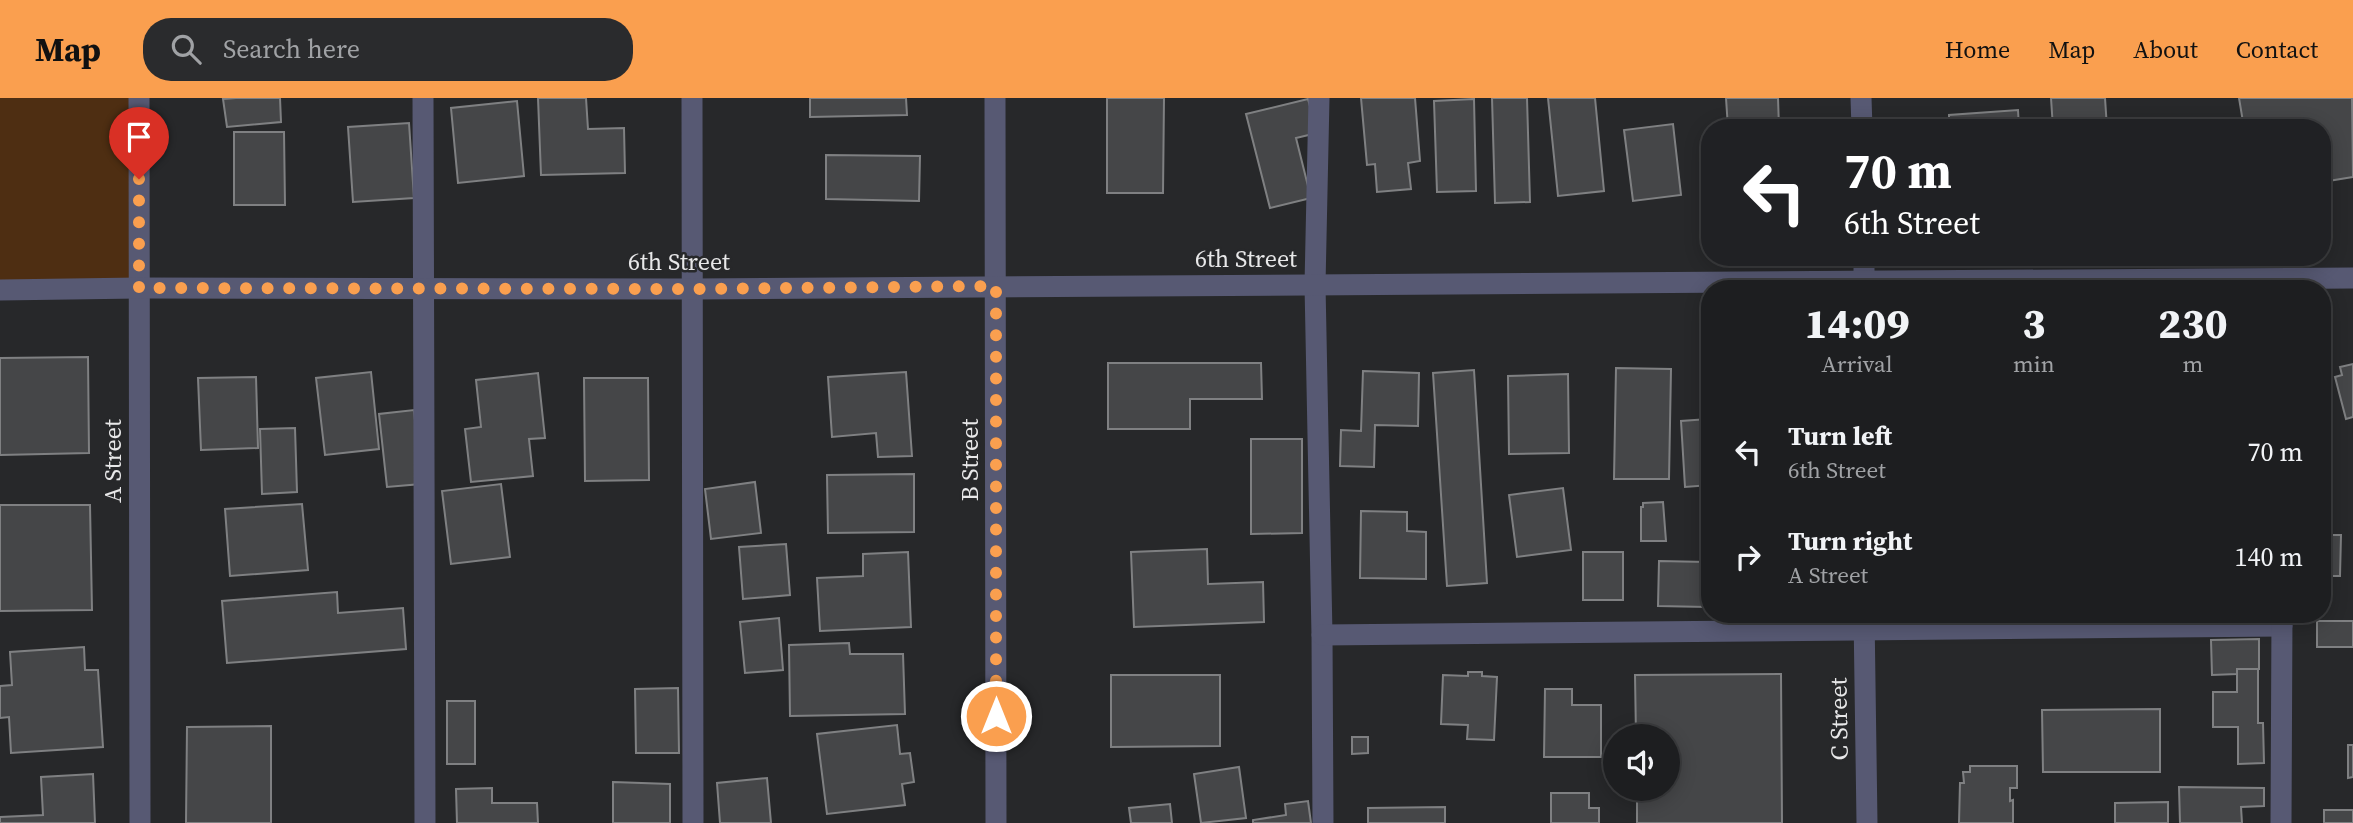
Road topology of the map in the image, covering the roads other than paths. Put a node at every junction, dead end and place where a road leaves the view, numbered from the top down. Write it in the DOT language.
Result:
graph roads {
  1 [pos="139,98"];
  2 [pos="423,98"];
  3 [pos="692,98"];
  4 [pos="995,98"];
  5 [pos="1319,98"];
  6 [pos="1861,98"];
  7 [pos="1862,119"];
  8 [pos="2353,278"];
  9 [pos="2325,280"];
  10 [pos="1315,285"];
  11 [pos="1701,285"];
  12 [pos="996,286"];
  13 [pos="139,288"];
  14 [pos="424,288"];
  15 [pos="693,289"];
  16 [pos="0,290"];
  17 [pos="1864,623"];
  18 [pos="2282,623"];
  19 [pos="1322,635"];
  20 [pos="140,823"];
  21 [pos="425,823"];
  22 [pos="693,823"];
  23 [pos="996,823"];
  24 [pos="1323,823"];
  25 [pos="1867,823"];
  26 [pos="2281,823"];
  1 -- 13 [label="street, A Street"];
  2 -- 14 [label="street"];
  3 -- 15 [label="street"];
  4 -- 12 [label="street, B Street"];
  5 -- 10 [label="street"];
  6 -- 7 [label="street"];
  8 -- 9 [label="street, 6th Street"];
  10 -- 11 [label="street, 6th Street"];
  10 -- 12 [label="street, 6th Street"];
  10 -- 19 [label="street"];
  12 -- 15 [label="street, 6th Street"];
  12 -- 23 [label="street, B Street"];
  13 -- 14 [label="street, 6th Street"];
  13 -- 16 [label="street, 6th Street"];
  13 -- 20 [label="street, A Street"];
  14 -- 15 [label="street, 6th Street"];
  14 -- 21 [label="street"];
  15 -- 22 [label="street"];
  17 -- 19 [label="street"];
  17 -- 25 [label="street, C Street"];
  18 -- 26 [label="street"];
  19 -- 24 [label="street"];
}
